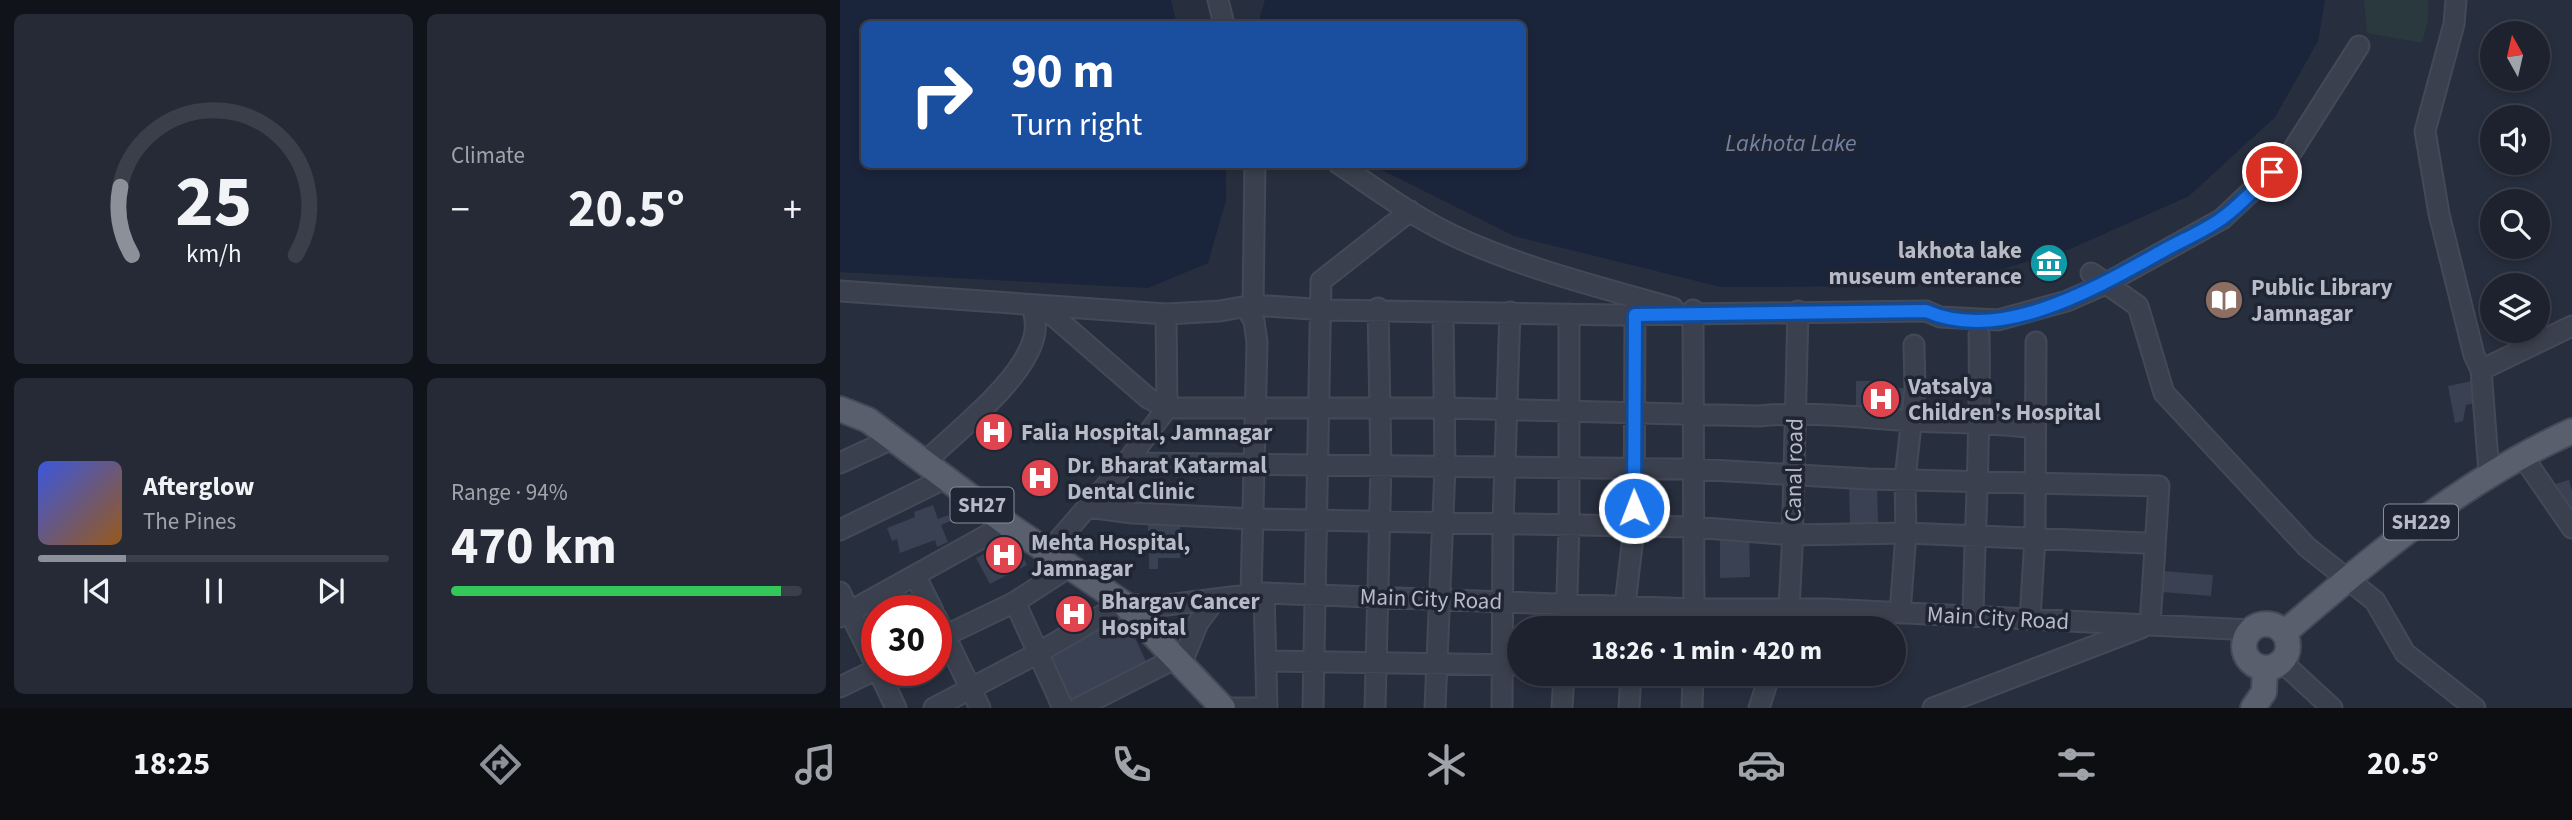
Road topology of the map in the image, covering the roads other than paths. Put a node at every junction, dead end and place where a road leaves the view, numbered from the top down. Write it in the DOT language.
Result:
graph roads {
  1 [pos="1218,0"];
  2 [pos="2456,0"];
  3 [pos="1223,21"];
  4 [pos="2359,46"];
  5 [pos="1255,168"];
  6 [pos="1345,168"];
  7 [pos="1410,211"];
  8 [pos="2098,278"];
  9 [pos="840,291"];
  10 [pos="1947,305"];
  11 [pos="1037,306"];
  12 [pos="1250,306"];
  13 [pos="1318,307"];
  14 [pos="1378,309"];
  15 [pos="1693,311"];
  16 [pos="1798,311"];
  17 [pos="1443,312"];
  18 [pos="1510,313"];
  19 [pos="1166,314"];
  20 [pos="1569,314"];
  21 [pos="1635,315"];
  22 [pos="2572,326"];
  23 [pos="1979,335"];
  24 [pos="2036,342"];
  25 [pos="1914,345"];
  26 [pos="2481,370"];
  27 [pos="1256,405"];
  28 [pos="1318,407"];
  29 [pos="1380,407"];
  30 [pos="1167,408"];
  31 [pos="1446,408"];
  32 [pos="1506,409"];
  33 [pos="840,410"];
  34 [pos="1570,410"];
  35 [pos="1634,412"];
  36 [pos="1795,412"];
  37 [pos="1694,414"];
  38 [pos="1910,421"];
  39 [pos="1981,422"];
  40 [pos="2035,428"];
  41 [pos="2572,431"];
  42 [pos="894,438"];
  43 [pos="2521,454"];
  44 [pos="925,462"];
  45 [pos="840,463"];
  46 [pos="1126,463"];
  47 [pos="1253,464"];
  48 [pos="1317,465"];
  49 [pos="1381,466"];
  50 [pos="1445,468"];
  51 [pos="1504,468"];
  52 [pos="1570,469"];
  53 [pos="1633,469"];
  54 [pos="1694,469"];
  55 [pos="2489,473"];
  56 [pos="1794,475"];
  57 [pos="946,478"];
  58 [pos="1905,479"];
  59 [pos="1975,482"];
  60 [pos="2035,484"];
  61 [pos="1088,507"];
  62 [pos="1253,519"];
  63 [pos="1317,519"];
  64 [pos="1380,520"];
  65 [pos="1441,521"];
  66 [pos="1007,524"];
  67 [pos="1503,524"];
  68 [pos="1569,526"];
  69 [pos="1693,527"];
  70 [pos="1634,528"];
  71 [pos="2572,528"];
  72 [pos="840,530"];
  73 [pos="1906,533"];
  74 [pos="1793,535"];
  75 [pos="1975,537"];
  76 [pos="2035,538"];
  77 [pos="2144,543"];
  78 [pos="1049,551"];
  79 [pos="1069,567"];
  80 [pos="916,577"];
  81 [pos="2346,579"];
  82 [pos="840,592"];
  83 [pos="1258,594"];
  84 [pos="925,595"];
  85 [pos="1317,595"];
  86 [pos="1379,597"];
  87 [pos="1439,599"];
  88 [pos="1215,600"];
  89 [pos="1503,601"];
  90 [pos="1015,603"];
  91 [pos="1124,603"];
  92 [pos="1567,604"];
  93 [pos="1625,605"];
  94 [pos="1789,609"];
  95 [pos="1900,613"];
  96 [pos="845,615"];
  97 [pos="1566,616"];
  98 [pos="1626,616"];
  99 [pos="1679,616"];
  100 [pos="1694,616"];
  101 [pos="1722,616"];
  102 [pos="1787,616"];
  103 [pos="1973,617"];
  104 [pos="2031,619"];
  105 [pos="2150,625"];
  106 [pos="2252,630"];
  107 [pos="952,633"];
  108 [pos="2284,633"];
  109 [pos="1507,638"];
  110 [pos="861,642"];
  111 [pos="1038,653"];
  112 [pos="952,656"];
  113 [pos="1180,659"];
  114 [pos="1266,661"];
  115 [pos="1314,662"];
  116 [pos="1376,663"];
  117 [pos="1437,664"];
  118 [pos="1507,665"];
  119 [pos="2273,665"];
  120 [pos="861,677"];
  121 [pos="1507,681"];
  122 [pos="885,686"];
  123 [pos="1563,686"];
  124 [pos="1630,686"];
  125 [pos="1693,686"];
  126 [pos="1766,686"];
  127 [pos="840,687"];
  128 [pos="972,690"];
  129 [pos="1979,700"];
  130 [pos="896,708"];
  131 [pos="934,708"];
  132 [pos="980,708"];
  133 [pos="1063,708"];
  134 [pos="1078,708"];
  135 [pos="1222,708"];
  136 [pos="1267,708"];
  137 [pos="1313,708"];
  138 [pos="1375,708"];
  139 [pos="1435,708"];
  140 [pos="1502,708"];
  141 [pos="1562,708"];
  142 [pos="1629,708"];
  143 [pos="1692,708"];
  144 [pos="1759,708"];
  145 [pos="1933,708"];
  146 [pos="2253,708"];
  147 [pos="2332,708"];
  148 [pos="2475,708"];
  1 -- 3 [label="street"];
  2 -- 26 [label="street"];
  4 -- 8 [label="street"];
  5 -- 12 [label="street"];
  6 -- 7 [label="street"];
  7 -- 13 [label="street"];
  7 -- 15 [label="street"];
  8 -- 16 [label="street"];
  8 -- 81 [label="street"];
  9 -- 11 [label="street"];
  10 -- 16 [label="street"];
  11 -- 19 [label="street"];
  11 -- 30 [label="street"];
  11 -- 44 [label="street"];
  12 -- 13 [label="street"];
  12 -- 19 [label="street"];
  12 -- 27 [label="street"];
  13 -- 14 [label="street"];
  13 -- 28 [label="street"];
  14 -- 17 [label="street"];
  14 -- 29 [label="street"];
  15 -- 16 [label="street"];
  15 -- 21 [label="street"];
  15 -- 37 [label="street"];
  16 -- 36 [label="street, Canal road"];
  17 -- 18 [label="street"];
  17 -- 31 [label="street"];
  18 -- 20 [label="street"];
  18 -- 32 [label="street"];
  19 -- 30 [label="street"];
  20 -- 21 [label="street"];
  20 -- 34 [label="street"];
  21 -- 35 [label="street"];
  22 -- 26 [label="street"];
  23 -- 39 [label="street"];
  24 -- 40 [label="street"];
  25 -- 38 [label="street"];
  26 -- 55 [label="street"];
  27 -- 28 [label="street"];
  27 -- 30 [label="street"];
  27 -- 47 [label="street"];
  28 -- 29 [label="street"];
  28 -- 48 [label="street"];
  29 -- 31 [label="street"];
  29 -- 49 [label="street"];
  30 -- 46 [label="street"];
  31 -- 32 [label="street"];
  31 -- 50 [label="street"];
  32 -- 34 [label="street"];
  32 -- 51 [label="street"];
  33 -- 42 [label="main road, Main City Road / SH27"];
  34 -- 35 [label="street"];
  34 -- 52 [label="street"];
  35 -- 37 [label="street"];
  35 -- 53 [label="street"];
  36 -- 37 [label="street"];
  36 -- 38 [label="street"];
  36 -- 56 [label="street, Canal road"];
  37 -- 54 [label="street"];
  38 -- 39 [label="street"];
  38 -- 58 [label="street"];
  39 -- 40 [label="street"];
  39 -- 59 [label="street"];
  40 -- 60 [label="street"];
  41 -- 43 [label="main road, SH229"];
  42 -- 44 [label="main road, Main City Road / SH27"];
  42 -- 45 [label="street"];
  43 -- 55 [label="main road, SH229"];
  43 -- 71 [label="street"];
  44 -- 57 [label="main road, Main City Road / SH27"];
  46 -- 47 [label="street"];
  46 -- 61 [label="street"];
  47 -- 48 [label="street"];
  47 -- 62 [label="street"];
  48 -- 49 [label="street"];
  48 -- 63 [label="street"];
  49 -- 50 [label="street"];
  49 -- 64 [label="street"];
  50 -- 51 [label="street"];
  50 -- 65 [label="street"];
  51 -- 52 [label="street"];
  51 -- 67 [label="street"];
  52 -- 53 [label="street"];
  52 -- 68 [label="street"];
  53 -- 54 [label="street"];
  53 -- 70 [label="street"];
  54 -- 56 [label="street"];
  54 -- 69 [label="street"];
  55 -- 81 [label="main road, SH229"];
  56 -- 58 [label="street"];
  56 -- 74 [label="street, Canal road"];
  57 -- 66 [label="main road, Main City Road / SH27"];
  57 -- 72 [label="street"];
  58 -- 59 [label="street"];
  58 -- 73 [label="street"];
  59 -- 60 [label="street"];
  59 -- 75 [label="street"];
  60 -- 76 [label="street"];
  60 -- 105 [label="street"];
  61 -- 62 [label="street"];
  61 -- 78 [label="street"];
  62 -- 63 [label="street"];
  62 -- 83 [label="street"];
  63 -- 64 [label="street"];
  63 -- 85 [label="street"];
  64 -- 65 [label="street"];
  64 -- 86 [label="street"];
  65 -- 67 [label="street"];
  65 -- 87 [label="street"];
  66 -- 78 [label="main road, Main City Road / SH27"];
  66 -- 80 [label="street"];
  67 -- 68 [label="street"];
  67 -- 89 [label="street"];
  68 -- 70 [label="street"];
  68 -- 92 [label="street"];
  69 -- 70 [label="street"];
  69 -- 74 [label="street"];
  69 -- 100 [label="street"];
  70 -- 93 [label="street"];
  73 -- 74 [label="street"];
  73 -- 75 [label="street"];
  73 -- 95 [label="street"];
  74 -- 94 [label="street, Canal road"];
  75 -- 76 [label="street"];
  75 -- 103 [label="street"];
  76 -- 77 [label="street"];
  76 -- 104 [label="street"];
  78 -- 79 [label="main road, Main City Road / SH27"];
  79 -- 90 [label="street"];
  79 -- 91 [label="main road, Main City Road / SH27"];
  80 -- 84 [label="street"];
  80 -- 96 [label="street"];
  81 -- 108 [label="main road, SH229"];
  81 -- 148 [label="street"];
  82 -- 96 [label="street"];
  83 -- 85 [label="street, Main City Road"];
  83 -- 88 [label="street, Main City Road"];
  83 -- 114 [label="street"];
  85 -- 86 [label="street, Main City Road"];
  85 -- 115 [label="street"];
  86 -- 87 [label="street, Main City Road"];
  86 -- 116 [label="street"];
  87 -- 89 [label="street, Main City Road"];
  87 -- 117 [label="street"];
  88 -- 91 [label="street, Main City Road"];
  88 -- 113 [label="street"];
  89 -- 92 [label="street, Main City Road"];
  89 -- 109 [label="street"];
  90 -- 107 [label="street"];
  90 -- 111 [label="street"];
  91 -- 111 [label="street"];
  91 -- 113 [label="main road, SH27"];
  92 -- 93 [label="street, Main City Road"];
  92 -- 97 [label="street"];
  93 -- 98 [label="street"];
  93 -- 99 [label="street, Main City Road"];
  94 -- 95 [label="street, Main City Road"];
  94 -- 101 [label="street, Main City Road"];
  94 -- 102 [label="street, Canal road"];
  95 -- 103 [label="street, Main City Road"];
  96 -- 110 [label="street"];
  103 -- 104 [label="street, Main City Road"];
  104 -- 105 [label="street, Main City Road"];
  105 -- 106 [label="street, Main City Road"];
  105 -- 129 [label="street"];
  106 -- 108 [label="main road"];
  106 -- 119 [label="main road"];
  108 -- 119 [label="main road"];
  111 -- 128 [label="street"];
  111 -- 133 [label="street"];
  112 -- 128 [label="street"];
  113 -- 134 [label="street"];
  113 -- 135 [label="main road, SH27"];
  114 -- 115 [label="street"];
  114 -- 136 [label="street"];
  115 -- 116 [label="street"];
  115 -- 137 [label="street"];
  116 -- 117 [label="street"];
  116 -- 138 [label="street"];
  117 -- 118 [label="street"];
  117 -- 139 [label="street"];
  119 -- 146 [label="main road"];
  119 -- 147 [label="street"];
  120 -- 127 [label="street"];
  121 -- 140 [label="street"];
  122 -- 130 [label="street"];
  123 -- 141 [label="street"];
  124 -- 142 [label="street"];
  125 -- 143 [label="street"];
  126 -- 144 [label="street"];
  128 -- 131 [label="street"];
  128 -- 132 [label="street"];
  129 -- 145 [label="street"];
  135 -- 136 [label="street"];
}
